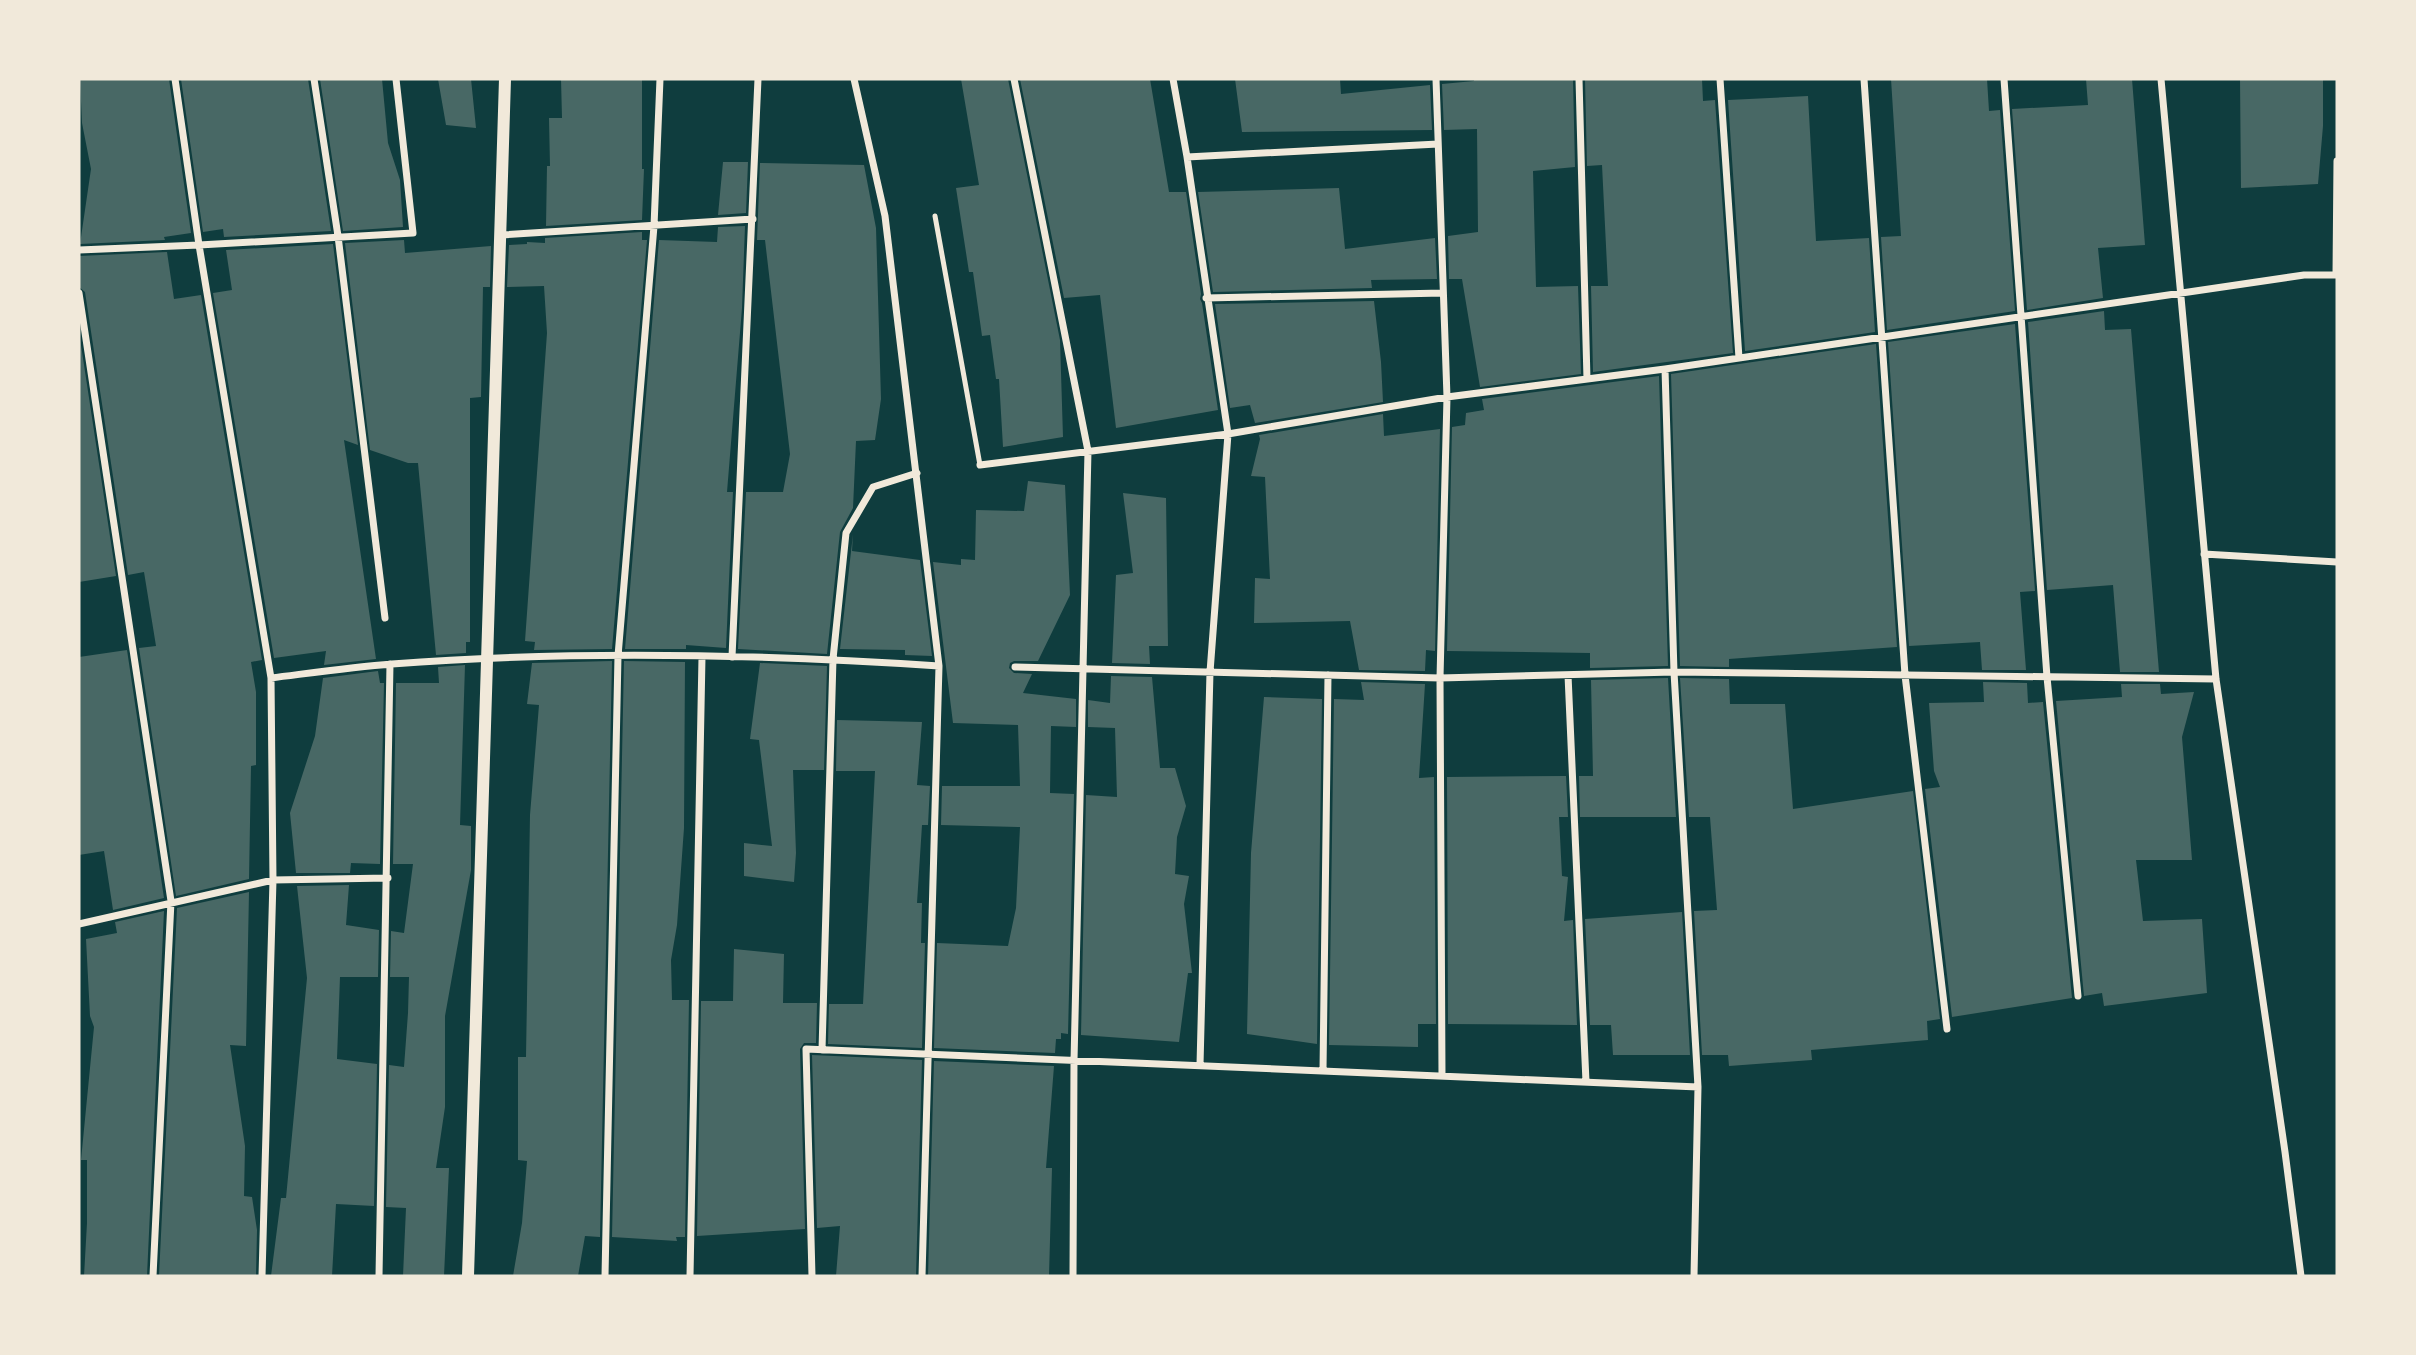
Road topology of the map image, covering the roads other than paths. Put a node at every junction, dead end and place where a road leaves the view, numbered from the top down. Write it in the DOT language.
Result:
graph roads {
  1 [pos="175,79"];
  2 [pos="314,79"];
  3 [pos="396,79"];
  4 [pos="505,79"];
  5 [pos="660,79"];
  6 [pos="758,79"];
  7 [pos="855,79"];
  8 [pos="1014,79"];
  9 [pos="1173,79"];
  10 [pos="1436,79"];
  11 [pos="1579,79"];
  12 [pos="1720,79"];
  13 [pos="1864,79"];
  14 [pos="2004,79"];
  15 [pos="2161,79"];
  16 [pos="1438,144"];
  17 [pos="1187,157"];
  18 [pos="2337,161"];
  19 [pos="936,216"];
  20 [pos="753,219"];
  21 [pos="654,226"];
  22 [pos="501,235"];
  23 [pos="338,236"];
  24 [pos="199,246"];
  25 [pos="79,250"];
  26 [pos="2337,275"];
  27 [pos="79,293"];
  28 [pos="1443,293"];
  29 [pos="2180,293"];
  30 [pos="1206,298"];
  31 [pos="2020,317"];
  32 [pos="1883,337"];
  33 [pos="1739,358"];
  34 [pos="1665,369"];
  35 [pos="1587,379"];
  36 [pos="1447,397"];
  37 [pos="1228,434"];
  38 [pos="1088,452"];
  39 [pos="980,465"];
  40 [pos="917,473"];
  41 [pos="2204,554"];
  42 [pos="2337,562"];
  43 [pos="385,618"];
  44 [pos="618,656"];
  45 [pos="702,657"];
  46 [pos="732,657"];
  47 [pos="487,658"];
  48 [pos="833,659"];
  49 [pos="390,664"];
  50 [pos="939,666"];
  51 [pos="1015,667"];
  52 [pos="1082,669"];
  53 [pos="1210,672"];
  54 [pos="1674,672"];
  55 [pos="1328,675"];
  56 [pos="1568,675"];
  57 [pos="1905,675"];
  58 [pos="2047,677"];
  59 [pos="271,678"];
  60 [pos="1440,678"];
  61 [pos="2216,679"];
  62 [pos="388,878"];
  63 [pos="273,880"];
  64 [pos="171,901"];
  65 [pos="79,924"];
  66 [pos="2078,996"];
  67 [pos="1947,1029"];
  68 [pos="822,1050"];
  69 [pos="927,1055"];
  70 [pos="1074,1061"];
  71 [pos="1200,1066"];
  72 [pos="1323,1071"];
  73 [pos="1442,1076"];
  74 [pos="1586,1082"];
  75 [pos="1698,1087"];
  76 [pos="153,1276"];
  77 [pos="262,1276"];
  78 [pos="379,1276"];
  79 [pos="468,1276"];
  80 [pos="605,1276"];
  81 [pos="691,1276"];
  82 [pos="812,1276"];
  83 [pos="922,1276"];
  84 [pos="1073,1276"];
  85 [pos="1694,1276"];
  86 [pos="2301,1276"];
  1 -- 24 [label="street"];
  2 -- 23 [label="street"];
  3 -- 23 [label="street"];
  4 -- 22 [label="street"];
  5 -- 21 [label="street"];
  6 -- 20 [label="street"];
  7 -- 40 [label="street"];
  8 -- 38 [label="street"];
  9 -- 17 [label="street"];
  10 -- 16 [label="street"];
  11 -- 35 [label="street"];
  12 -- 33 [label="street"];
  13 -- 32 [label="street"];
  14 -- 31 [label="street"];
  15 -- 29 [label="street"];
  16 -- 17 [label="street"];
  16 -- 28 [label="street"];
  17 -- 30 [label="street"];
  18 -- 26 [label="street"];
  19 -- 39 [label="lane"];
  20 -- 21 [label="street"];
  20 -- 46 [label="street"];
  21 -- 22 [label="street"];
  21 -- 44 [label="street"];
  22 -- 47 [label="street"];
  23 -- 24 [label="street"];
  23 -- 43 [label="street"];
  24 -- 25 [label="street"];
  24 -- 59 [label="street"];
  26 -- 29 [label="street"];
  27 -- 64 [label="street"];
  28 -- 30 [label="street"];
  28 -- 36 [label="street"];
  29 -- 31 [label="street"];
  29 -- 41 [label="street"];
  30 -- 37 [label="street"];
  31 -- 32 [label="street"];
  31 -- 58 [label="street"];
  32 -- 33 [label="street"];
  32 -- 57 [label="street"];
  33 -- 34 [label="street"];
  34 -- 35 [label="street"];
  34 -- 54 [label="street"];
  35 -- 36 [label="street"];
  36 -- 37 [label="street"];
  36 -- 60 [label="street"];
  37 -- 38 [label="street"];
  37 -- 53 [label="street"];
  38 -- 39 [label="street"];
  38 -- 52 [label="street"];
  40 -- 48 [label="street"];
  40 -- 50 [label="street"];
  41 -- 42 [label="street"];
  41 -- 61 [label="street"];
  44 -- 45 [label="street"];
  44 -- 47 [label="street"];
  44 -- 80 [label="street"];
  45 -- 46 [label="street"];
  45 -- 81 [label="street"];
  46 -- 48 [label="street"];
  47 -- 49 [label="street"];
  47 -- 79 [label="street"];
  48 -- 50 [label="street"];
  48 -- 68 [label="street"];
  49 -- 59 [label="street"];
  49 -- 62 [label="street"];
  50 -- 69 [label="street"];
  51 -- 52 [label="street"];
  52 -- 53 [label="street"];
  52 -- 70 [label="street"];
  53 -- 55 [label="street"];
  53 -- 71 [label="street"];
  54 -- 56 [label="street"];
  54 -- 57 [label="street"];
  54 -- 75 [label="street"];
  55 -- 60 [label="street"];
  55 -- 72 [label="street"];
  56 -- 60 [label="street"];
  56 -- 74 [label="street"];
  57 -- 58 [label="street"];
  57 -- 67 [label="street"];
  58 -- 61 [label="street"];
  58 -- 66 [label="street"];
  59 -- 63 [label="street"];
  60 -- 73 [label="street"];
  61 -- 86 [label="street"];
  62 -- 63 [label="street"];
  62 -- 78 [label="street"];
  63 -- 64 [label="street"];
  63 -- 77 [label="street"];
  64 -- 65 [label="street"];
  64 -- 76 [label="street"];
  68 -- 69 [label="street"];
  68 -- 82 [label="street"];
  69 -- 70 [label="street"];
  69 -- 83 [label="street"];
  70 -- 71 [label="street"];
  70 -- 84 [label="street"];
  71 -- 72 [label="street"];
  72 -- 73 [label="street"];
  73 -- 74 [label="street"];
  74 -- 75 [label="street"];
  75 -- 85 [label="street"];
}
